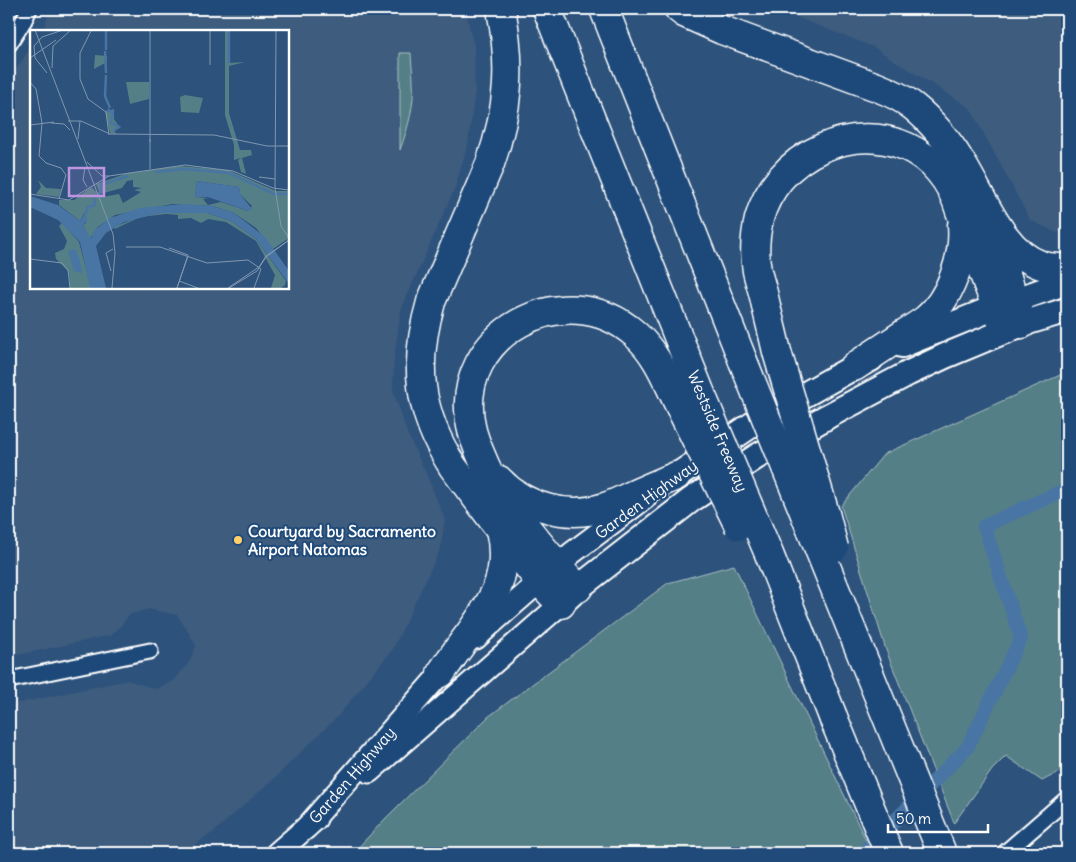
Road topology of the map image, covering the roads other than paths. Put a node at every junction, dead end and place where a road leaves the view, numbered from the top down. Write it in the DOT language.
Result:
graph roads {
  1 [pos="29,9"];
  2 [pos="501,9"];
  3 [pos="547,9"];
  4 [pos="604,9"];
  5 [pos="679,9"];
  6 [pos="9,44"];
  7 [pos="986,207"];
  8 [pos="960,211"];
  9 [pos="1067,268"];
  10 [pos="1067,282"];
  11 [pos="1067,310"];
  12 [pos="1009,315"];
  13 [pos="854,367"];
  14 [pos="691,400"];
  15 [pos="482,457"];
  16 [pos="676,476"];
  17 [pos="500,530"];
  18 [pos="548,574"];
  19 [pos="570,596"];
  20 [pos="150,651"];
  21 [pos="865,663"];
  22 [pos="441,674"];
  23 [pos="9,680"];
  24 [pos="1067,799"];
  25 [pos="306,828"];
  26 [pos="277,853"];
  27 [pos="889,853"];
  28 [pos="942,853"];
  29 [pos="1005,853"];
  1 -- 6 [label="street"];
  2 -- 17 [label="highway"];
  3 -- 14 [label="highway, Westside Freeway"];
  4 -- 21 [label="highway, bridge"];
  5 -- 7 [label="highway"];
  7 -- 9 [label="highway"];
  7 -- 12 [label="highway"];
  8 -- 12 [label="highway"];
  8 -- 13 [label="highway"];
  8 -- 21 [label="highway, bridge"];
  10 -- 12 [label="main road, Garden Highway"];
  11 -- 12 [label="main road, Garden Highway"];
  12 -- 13 [label="main road, Garden Highway"];
  12 -- 19 [label="main road, Garden Highway"];
  13 -- 16 [label="main road, Garden Highway"];
  14 -- 15 [label="highway"];
  14 -- 27 [label="highway, Westside Freeway, bridge"];
  15 -- 16 [label="highway"];
  15 -- 18 [label="highway"];
  16 -- 18 [label="main road, Garden Highway"];
  17 -- 18 [label="highway"];
  17 -- 22 [label="highway"];
  18 -- 19 [label="highway"];
  18 -- 22 [label="main road, Garden Highway"];
  19 -- 25 [label="main road, Garden Highway"];
  20 -- 23 [label="street"];
  21 -- 28 [label="highway"];
  22 -- 25 [label="main road, Garden Highway"];
  24 -- 29 [label="street"];
  25 -- 26 [label="main road, Garden Highway"];
}
